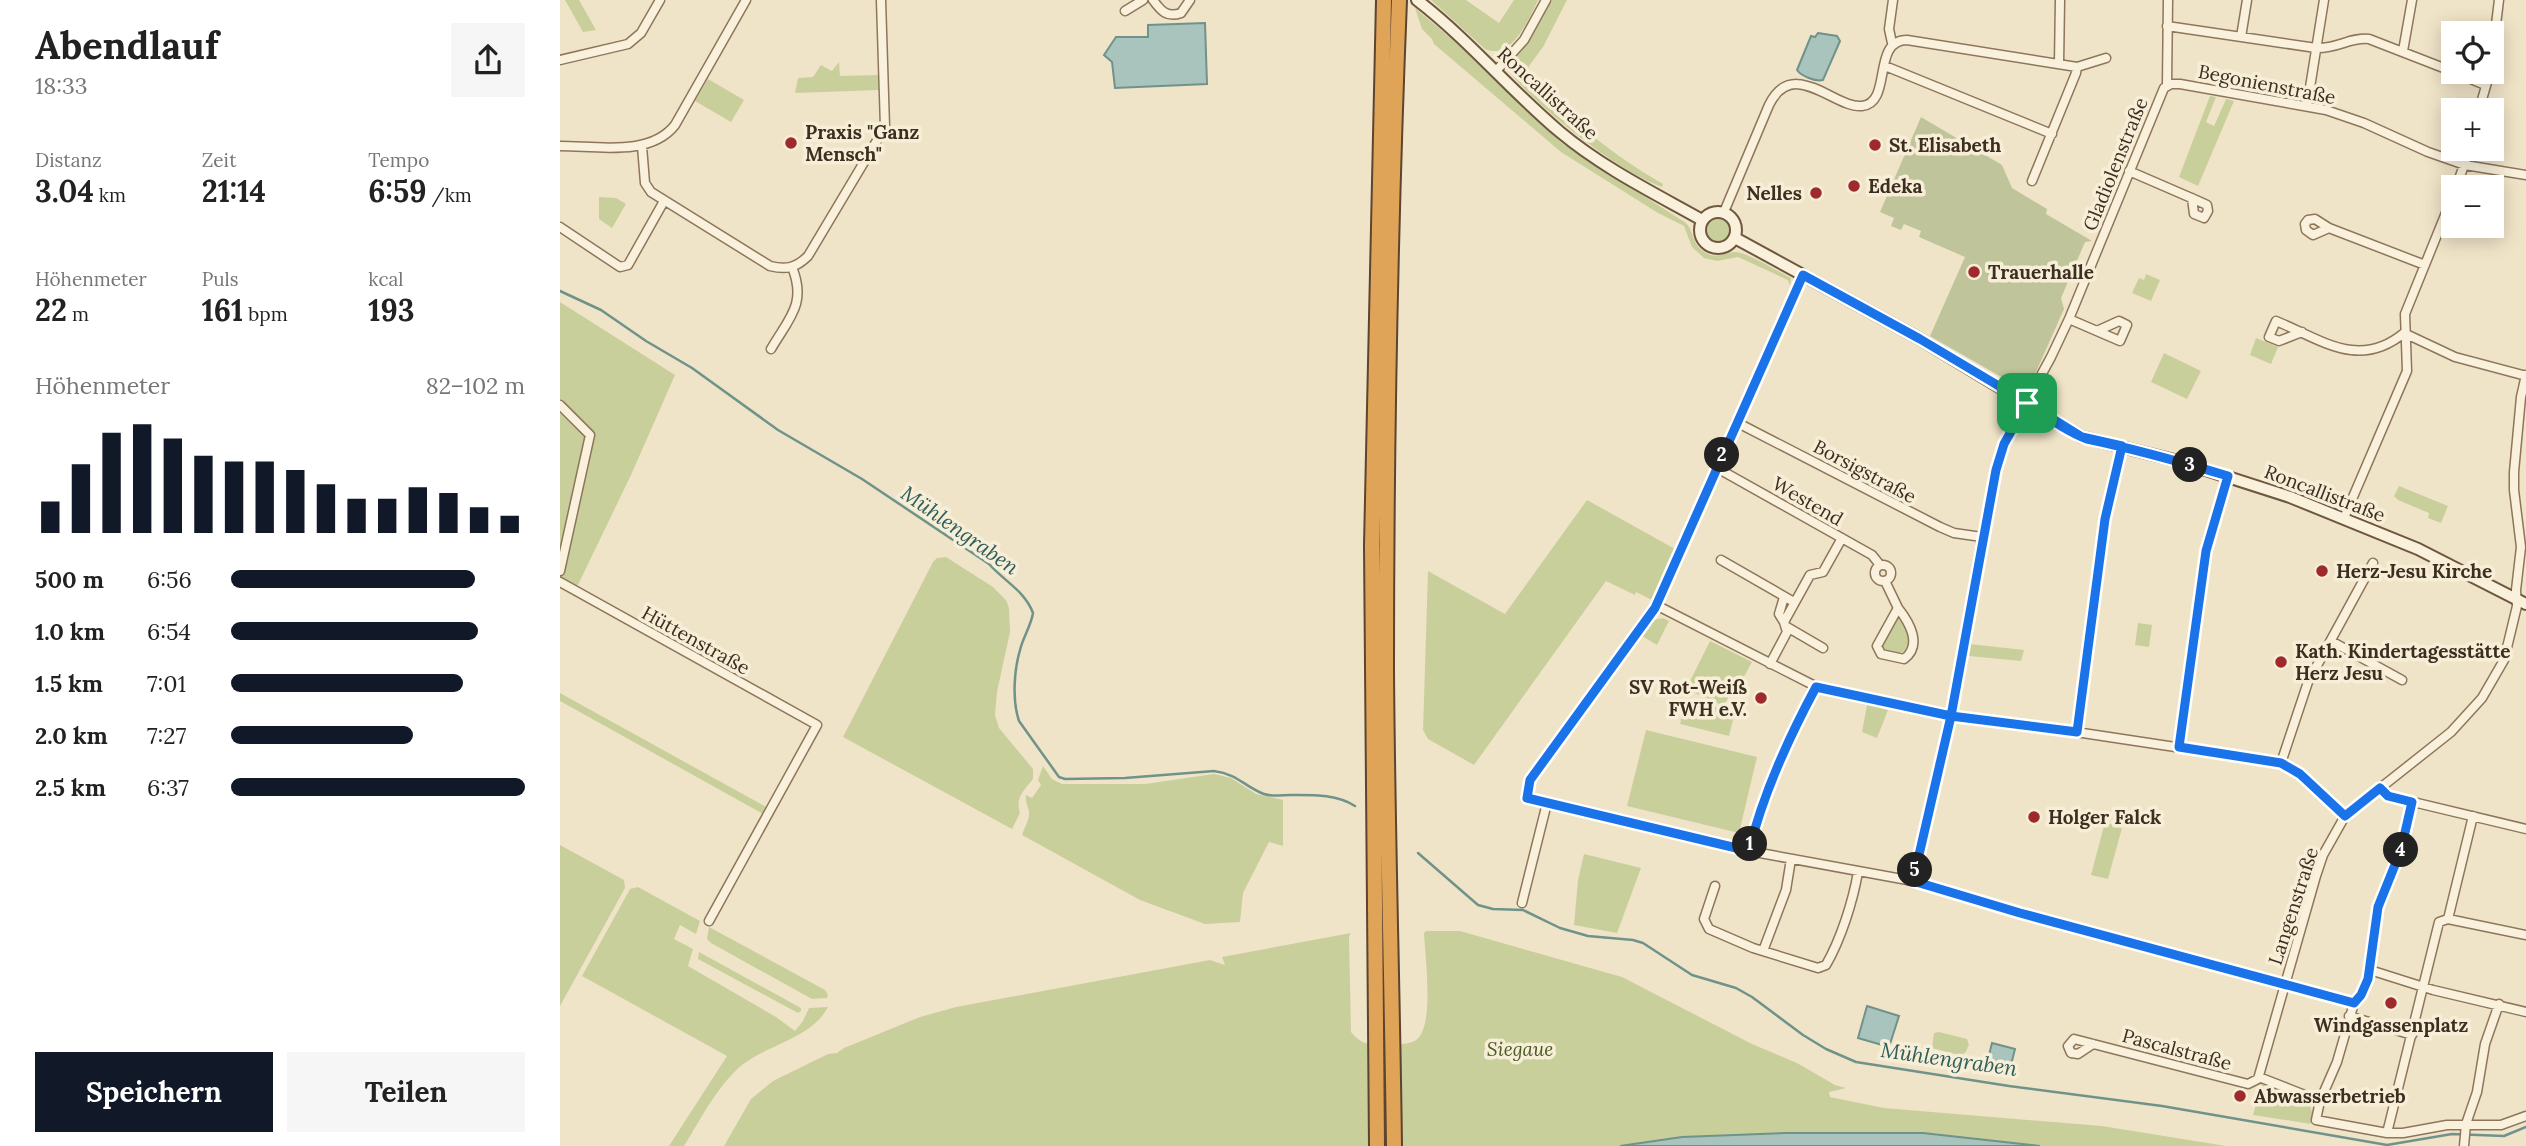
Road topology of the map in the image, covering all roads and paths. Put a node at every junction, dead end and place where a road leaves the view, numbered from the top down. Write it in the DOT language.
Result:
graph roads {
  1 [pos="660,0"];
  2 [pos="746,0"];
  3 [pos="881,0"];
  4 [pos="1143,0"];
  5 [pos="1153,0"];
  6 [pos="1190,0"];
  7 [pos="1384,0"];
  8 [pos="1399,0"];
  9 [pos="1417,0"];
  10 [pos="1546,0"];
  11 [pos="1893,0"];
  12 [pos="2060,0"];
  13 [pos="2168,0"];
  14 [pos="2247,0"];
  15 [pos="2324,0"];
  16 [pos="2412,0"];
  17 [pos="2499,0"];
  18 [pos="1125,11"];
  19 [pos="2496,21"];
  20 [pos="2167,26"];
  21 [pos="2241,37"];
  22 [pos="1892,43"];
  23 [pos="2316,48"];
  24 [pos="2403,51"];
  25 [pos="2106,58"];
  26 [pos="560,60"];
  27 [pos="2059,64"];
  28 [pos="1885,66"];
  29 [pos="2077,67"];
  30 [pos="2441,67"];
  31 [pos="1496,71"];
  32 [pos="2485,85"];
  33 [pos="2165,88"];
  34 [pos="2482,98"];
  35 [pos="2307,106"];
  36 [pos="2052,134"];
  37 [pos="560,146"];
  38 [pos="642,146"];
  39 [pos="2466,161"];
  40 [pos="2465,165"];
  41 [pos="2129,171"];
  42 [pos="2461,175"];
  43 [pos="2526,175"];
  44 [pos="2032,181"];
  45 [pos="2192,198"];
  46 [pos="664,201"];
  47 [pos="1724,212"];
  48 [pos="1702,220"];
  49 [pos="2441,225"];
  50 [pos="560,227"];
  51 [pos="2329,228"];
  52 [pos="1735,238"];
  53 [pos="2425,265"];
  54 [pos="792,267"];
  55 [pos="1803,275"];
  56 [pos="2069,319"];
  57 [pos="2098,331"];
  58 [pos="2302,332"];
  59 [pos="2404,333"];
  60 [pos="771,349"];
  61 [pos="2526,375"];
  62 [pos="2027,403"];
  63 [pos="560,405"];
  64 [pos="1736,422"];
  65 [pos="2122,446"];
  66 [pos="1717,468"];
  67 [pos="2228,476"];
  68 [pos="2344,519"];
  69 [pos="1982,537"];
  70 [pos="1842,538"];
  71 [pos="1721,560"];
  72 [pos="2373,563"];
  73 [pos="560,571"];
  74 [pos="560,582"];
  75 [pos="1784,597"];
  76 [pos="2521,601"];
  77 [pos="1794,602"];
  78 [pos="1656,606"];
  79 [pos="1898,608"];
  80 [pos="1786,624"];
  81 [pos="2331,641"];
  82 [pos="1823,648"];
  83 [pos="1770,664"];
  84 [pos="2402,680"];
  85 [pos="1816,687"];
  86 [pos="1951,716"];
  87 [pos="2077,732"];
  88 [pos="2179,747"];
  89 [pos="2281,763"];
  90 [pos="2380,788"];
  91 [pos="2412,802"];
  92 [pos="1547,803"];
  93 [pos="2345,816"];
  94 [pos="2473,816"];
  95 [pos="2526,829"];
  96 [pos="1749,851"];
  97 [pos="1791,859"];
  98 [pos="1858,872"];
  99 [pos="1913,881"];
  100 [pos="1715,886"];
  101 [pos="1522,903"];
  102 [pos="2445,919"];
  103 [pos="709,921"];
  104 [pos="2526,935"];
  105 [pos="1763,951"];
  106 [pos="2370,970"];
  107 [pos="2285,985"];
  108 [pos="2425,986"];
  109 [pos="2354,1003"];
  110 [pos="2499,1004"];
  111 [pos="2526,1012"];
  112 [pos="2349,1016"];
  113 [pos="2412,1035"];
  114 [pos="2093,1044"];
  115 [pos="2256,1080"];
  116 [pos="2320,1101"];
  117 [pos="2526,1116"];
  118 [pos="2466,1126"];
  119 [pos="2386,1133"];
  120 [pos="2464,1145"];
  121 [pos="1377,1146"];
  122 [pos="1394,1146"];
  1 -- 26 [label="street"];
  2 -- 38 [label="street"];
  3 -- 54 [label="street"];
  4 -- 18 [label="street"];
  5 -- 6 [label="street"];
  7 -- 121 [label="highway"];
  8 -- 122 [label="highway"];
  9 -- 31 [label="street, Roncallistraße"];
  10 -- 31 [label="street"];
  11 -- 22 [label="street"];
  12 -- 27 [label="street"];
  13 -- 20 [label="street, Gladiolenstraße"];
  14 -- 21 [label="street"];
  15 -- 23 [label="street"];
  16 -- 24 [label="street"];
  17 -- 19 [label="street"];
  20 -- 21 [label="street"];
  20 -- 33 [label="street, Gladiolenstraße"];
  21 -- 23 [label="street"];
  22 -- 27 [label="street"];
  22 -- 28 [label="street"];
  23 -- 24 [label="street"];
  23 -- 35 [label="street"];
  24 -- 30 [label="street"];
  25 -- 29 [label="street"];
  27 -- 29 [label="street"];
  28 -- 36 [label="street"];
  28 -- 47 [label="street"];
  29 -- 36 [label="street"];
  31 -- 48 [label="street, Roncallistraße"];
  32 -- 34 [label="street"];
  33 -- 35 [label="street, Begonienstraße"];
  33 -- 41 [label="street, Gladiolenstraße"];
  35 -- 40 [label="street, Begonienstraße"];
  36 -- 44 [label="street"];
  37 -- 38 [label="street"];
  38 -- 46 [label="street"];
  39 -- 40 [label="street"];
  40 -- 42 [label="street"];
  40 -- 43 [label="street, Begonienstraße"];
  41 -- 45 [label="street"];
  41 -- 56 [label="street, Gladiolenstraße"];
  46 -- 50 [label="street"];
  46 -- 54 [label="street"];
  47 -- 48 [label="street"];
  47 -- 52 [label="street"];
  48 -- 52 [label="street"];
  49 -- 53 [label="street"];
  51 -- 53 [label="street"];
  52 -- 55 [label="street, Roncallistraße"];
  53 -- 59 [label="street"];
  54 -- 60 [label="street"];
  55 -- 62 [label="street, Roncallistraße"];
  55 -- 64 [label="street"];
  56 -- 57 [label="street"];
  56 -- 62 [label="street, Gladiolenstraße"];
  58 -- 59 [label="street"];
  59 -- 61 [label="street"];
  59 -- 68 [label="street"];
  61 -- 76 [label="street, Langenstraße"];
  62 -- 65 [label="street, Roncallistraße"];
  62 -- 69 [label="street, Gladiolenstraße"];
  63 -- 73 [label="street"];
  64 -- 66 [label="street"];
  64 -- 69 [label="street, Borsigstraße"];
  65 -- 67 [label="street, Roncallistraße"];
  65 -- 87 [label="street"];
  66 -- 70 [label="street, Westend"];
  66 -- 78 [label="street"];
  67 -- 68 [label="street, Roncallistraße"];
  67 -- 88 [label="street"];
  68 -- 76 [label="street, Roncallistraße"];
  69 -- 86 [label="street, Gladiolenstraße"];
  70 -- 77 [label="street"];
  70 -- 79 [label="street, Westend"];
  71 -- 75 [label="street"];
  72 -- 81 [label="street"];
  74 -- 103 [label="street, Hüttenstraße"];
  75 -- 77 [label="street"];
  75 -- 80 [label="street"];
  76 -- 90 [label="street, Langenstraße"];
  77 -- 80 [label="street"];
  78 -- 83 [label="street"];
  78 -- 92 [label="street"];
  79 -- 79 [label="street"];
  80 -- 82 [label="street"];
  80 -- 83 [label="street"];
  81 -- 84 [label="street"];
  81 -- 89 [label="street"];
  83 -- 85 [label="street"];
  85 -- 86 [label="street"];
  85 -- 96 [label="street"];
  86 -- 87 [label="street"];
  86 -- 99 [label="street, Gladiolenstraße"];
  87 -- 88 [label="street"];
  88 -- 89 [label="street"];
  89 -- 93 [label="street"];
  90 -- 91 [label="street"];
  90 -- 93 [label="street, Langenstraße"];
  91 -- 94 [label="street"];
  91 -- 106 [label="street"];
  92 -- 96 [label="street"];
  92 -- 101 [label="street"];
  93 -- 107 [label="street, Langenstraße"];
  94 -- 95 [label="street"];
  94 -- 102 [label="street"];
  96 -- 97 [label="street"];
  97 -- 98 [label="street"];
  97 -- 105 [label="street"];
  98 -- 99 [label="street"];
  98 -- 105 [label="street"];
  99 -- 107 [label="street"];
  100 -- 105 [label="street"];
  102 -- 104 [label="street"];
  102 -- 108 [label="street"];
  106 -- 108 [label="street"];
  106 -- 109 [label="street"];
  107 -- 109 [label="street"];
  107 -- 115 [label="street, Langenstraße"];
  108 -- 110 [label="street"];
  108 -- 113 [label="street"];
  109 -- 112 [label="street"];
  110 -- 111 [label="street"];
  110 -- 118 [label="street"];
  112 -- 113 [label="street"];
  112 -- 116 [label="street"];
  113 -- 119 [label="street"];
  114 -- 115 [label="street, Pascalstraße"];
  115 -- 116 [label="street, Pascalstraße"];
  116 -- 119 [label="street"];
  117 -- 118 [label="street"];
  118 -- 119 [label="street"];
  118 -- 120 [label="street"];
}
